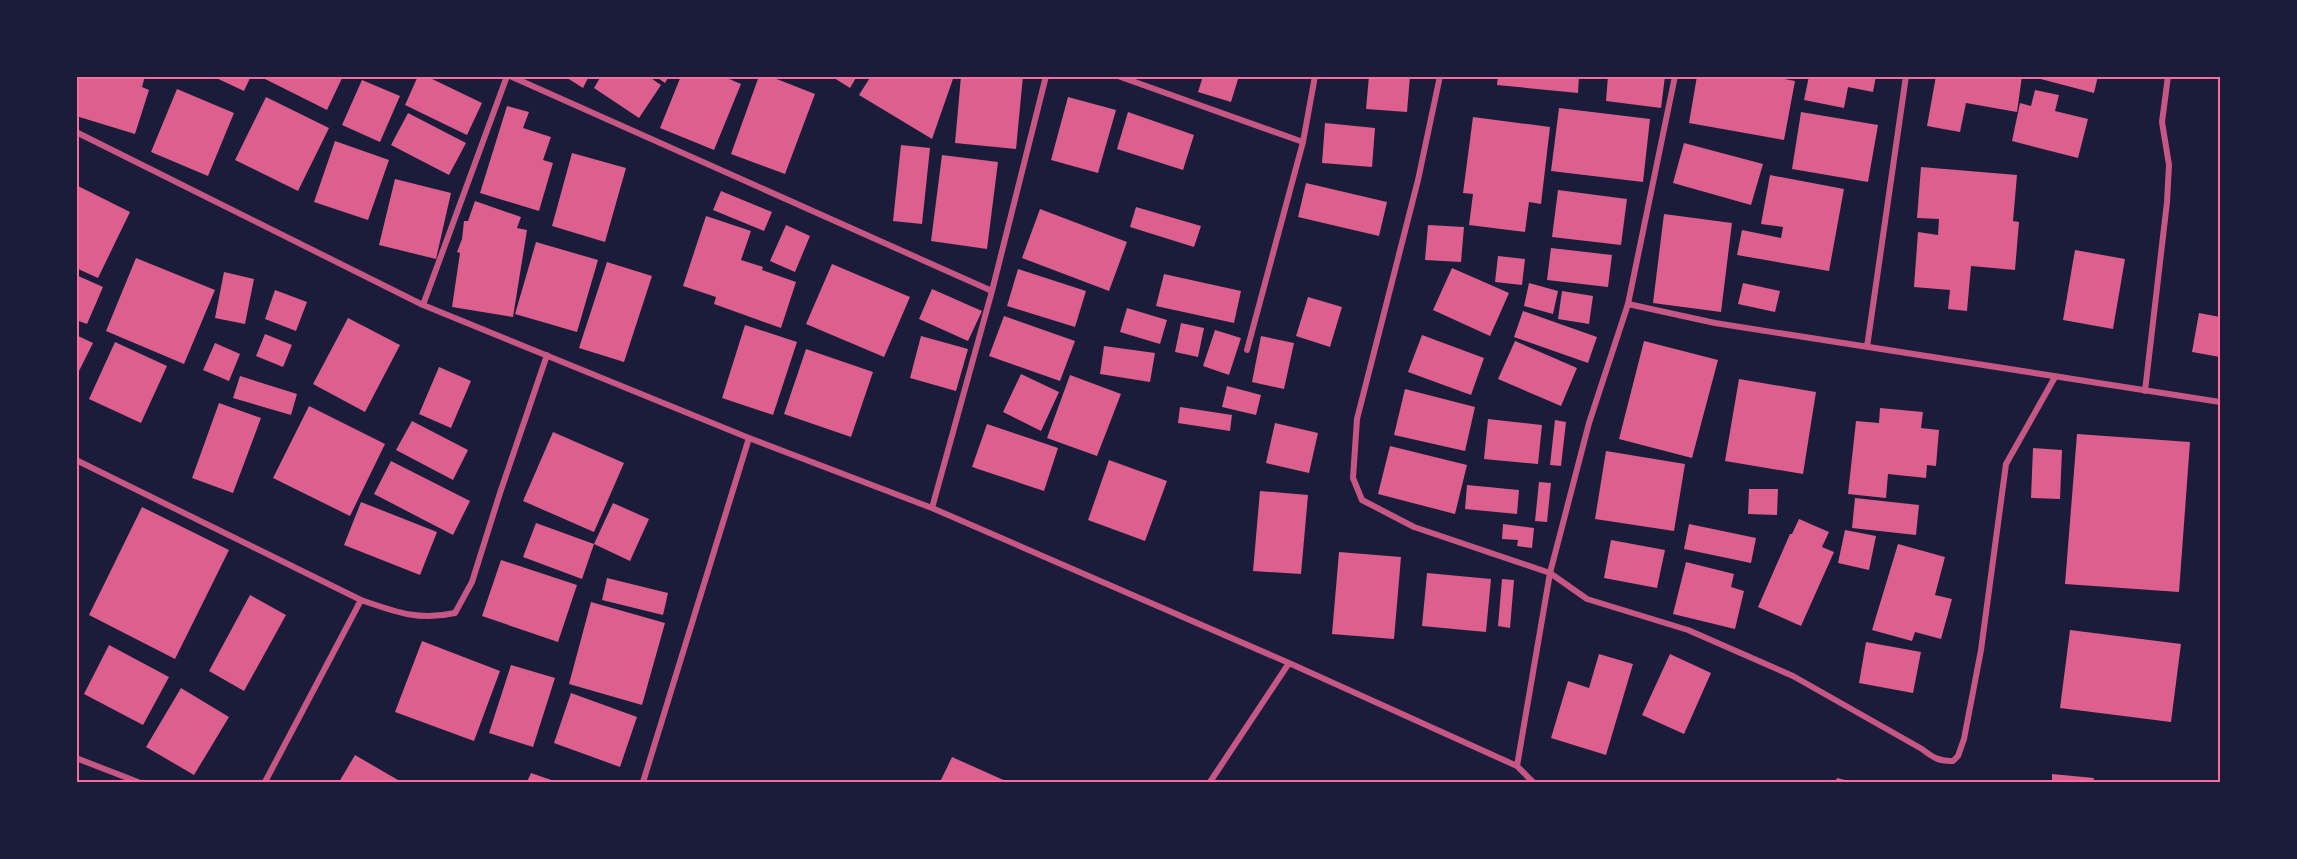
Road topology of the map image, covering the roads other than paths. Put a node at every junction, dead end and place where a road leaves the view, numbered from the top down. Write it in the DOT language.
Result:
graph roads {
  1 [pos="508,76"];
  2 [pos="1046,76"];
  3 [pos="1118,76"];
  4 [pos="1315,76"];
  5 [pos="1440,76"];
  6 [pos="1675,76"];
  7 [pos="1906,76"];
  8 [pos="2168,76"];
  9 [pos="76,132"];
  10 [pos="1303,142"];
  11 [pos="992,291"];
  12 [pos="1628,304"];
  13 [pos="423,305"];
  14 [pos="1867,347"];
  15 [pos="1247,350"];
  16 [pos="547,355"];
  17 [pos="2055,377"];
  18 [pos="2145,391"];
  19 [pos="2220,402"];
  20 [pos="749,438"];
  21 [pos="76,460"];
  22 [pos="932,508"];
  23 [pos="1550,573"];
  24 [pos="361,600"];
  25 [pos="1289,663"];
  26 [pos="76,758"];
  27 [pos="1517,766"];
  28 [pos="138,783"];
  29 [pos="265,783"];
  30 [pos="643,783"];
  31 [pos="1210,783"];
  32 [pos="1533,783"];
  1 -- 11 [label="street"];
  1 -- 13 [label="street"];
  2 -- 11 [label="street"];
  3 -- 10 [label="street"];
  4 -- 10 [label="street"];
  5 -- 23 [label="street"];
  6 -- 12 [label="street"];
  7 -- 14 [label="street"];
  8 -- 18 [label="street"];
  9 -- 13 [label="street"];
  10 -- 15 [label="street"];
  11 -- 22 [label="street"];
  12 -- 14 [label="street"];
  12 -- 23 [label="street"];
  13 -- 16 [label="street"];
  14 -- 17 [label="street"];
  16 -- 20 [label="street"];
  16 -- 24 [label="street"];
  17 -- 18 [label="street"];
  17 -- 23 [label="street"];
  18 -- 19 [label="street"];
  20 -- 22 [label="street"];
  20 -- 30 [label="street"];
  21 -- 24 [label="street"];
  22 -- 25 [label="street"];
  23 -- 27 [label="street"];
  24 -- 29 [label="street"];
  25 -- 27 [label="street"];
  25 -- 31 [label="street"];
  26 -- 28 [label="street"];
  27 -- 32 [label="street"];
}
